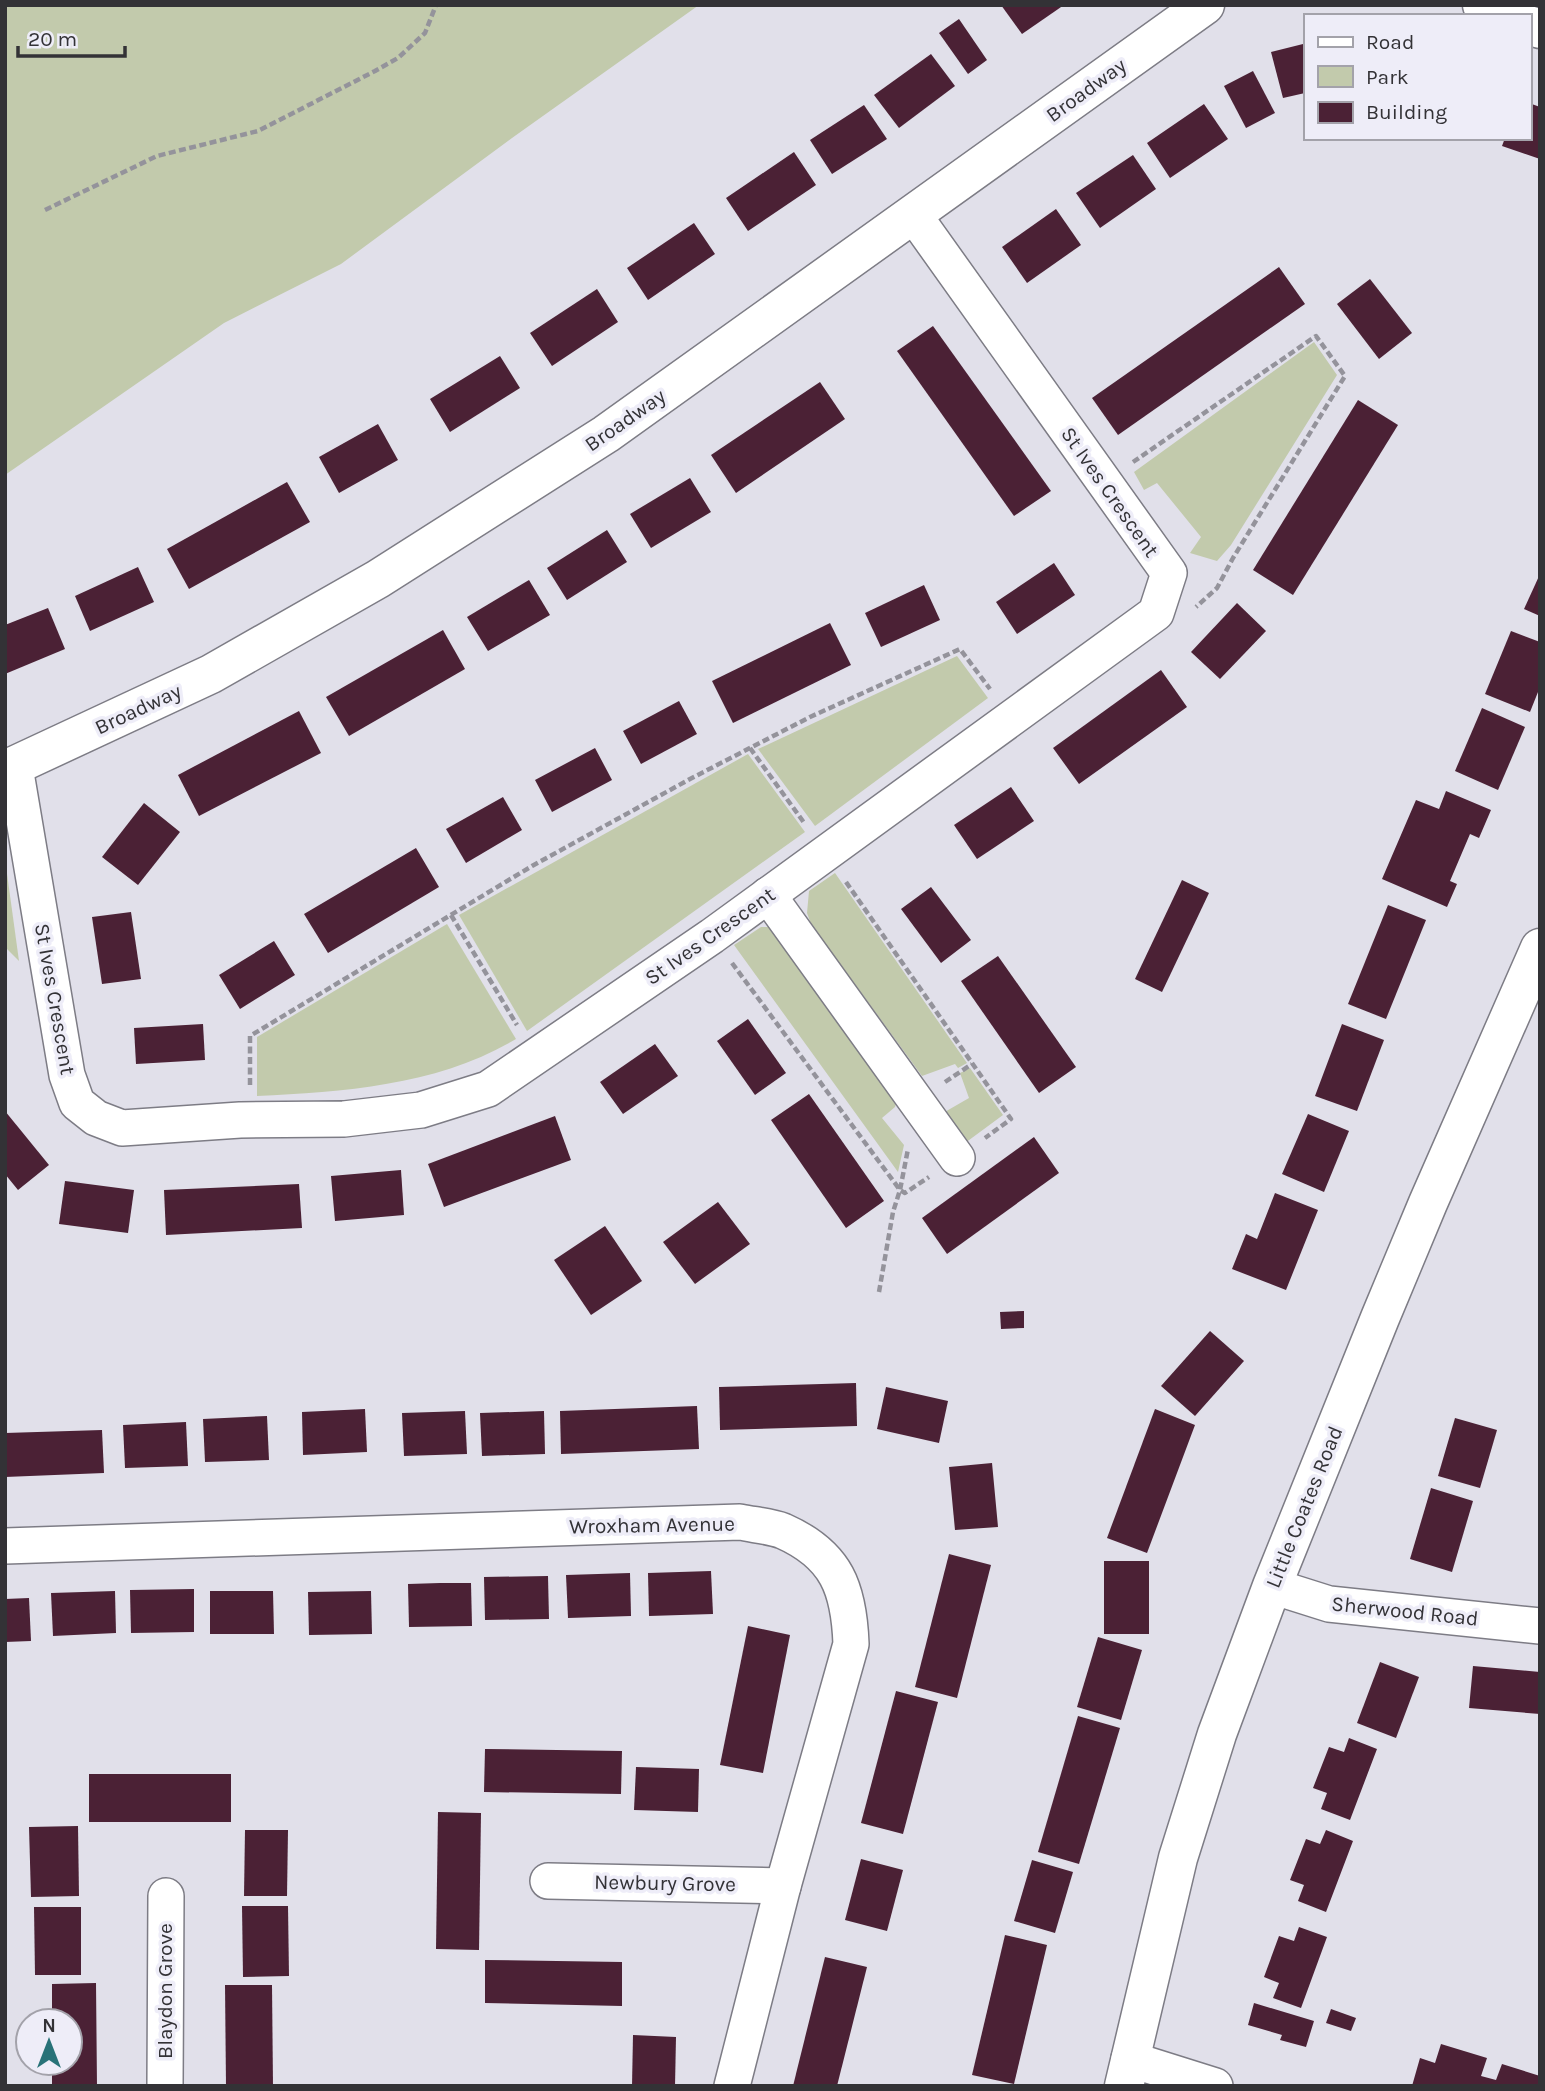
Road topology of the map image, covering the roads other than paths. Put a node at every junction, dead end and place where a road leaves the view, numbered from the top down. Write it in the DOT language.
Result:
graph roads {
  1 [pos="1205,5"];
  2 [pos="1482,5"];
  3 [pos="1502,14"];
  4 [pos="913,214"];
  5 [pos="10,769"];
  6 [pos="768,895"];
  7 [pos="1540,948"];
  8 [pos="957,1158"];
  9 [pos="5,1546"];
  10 [pos="1272,1586"];
  11 [pos="1540,1626"];
  12 [pos="548,1881"];
  13 [pos="783,1886"];
  14 [pos="166,1896"];
  15 [pos="1126,2072"];
  16 [pos="164,2086"];
  17 [pos="732,2086"];
  18 [pos="1215,2086"];
  1 -- 4 [label="street, Broadway"];
  2 -- 3 [label="street"];
  4 -- 5 [label="street, Broadway"];
  4 -- 6 [label="street, St Ives Crescent"];
  5 -- 6 [label="street, St Ives Crescent"];
  6 -- 8 [label="street"];
  7 -- 10 [label="street, Little Coates Road"];
  9 -- 13 [label="street, Wroxham Avenue"];
  10 -- 11 [label="street, Sherwood Road"];
  10 -- 15 [label="street, Little Coates Road"];
  12 -- 13 [label="street, Newbury Grove"];
  13 -- 17 [label="street, Wroxham Avenue"];
  14 -- 16 [label="street, Blaydon Grove"];
  15 -- 18 [label="street"];
}
